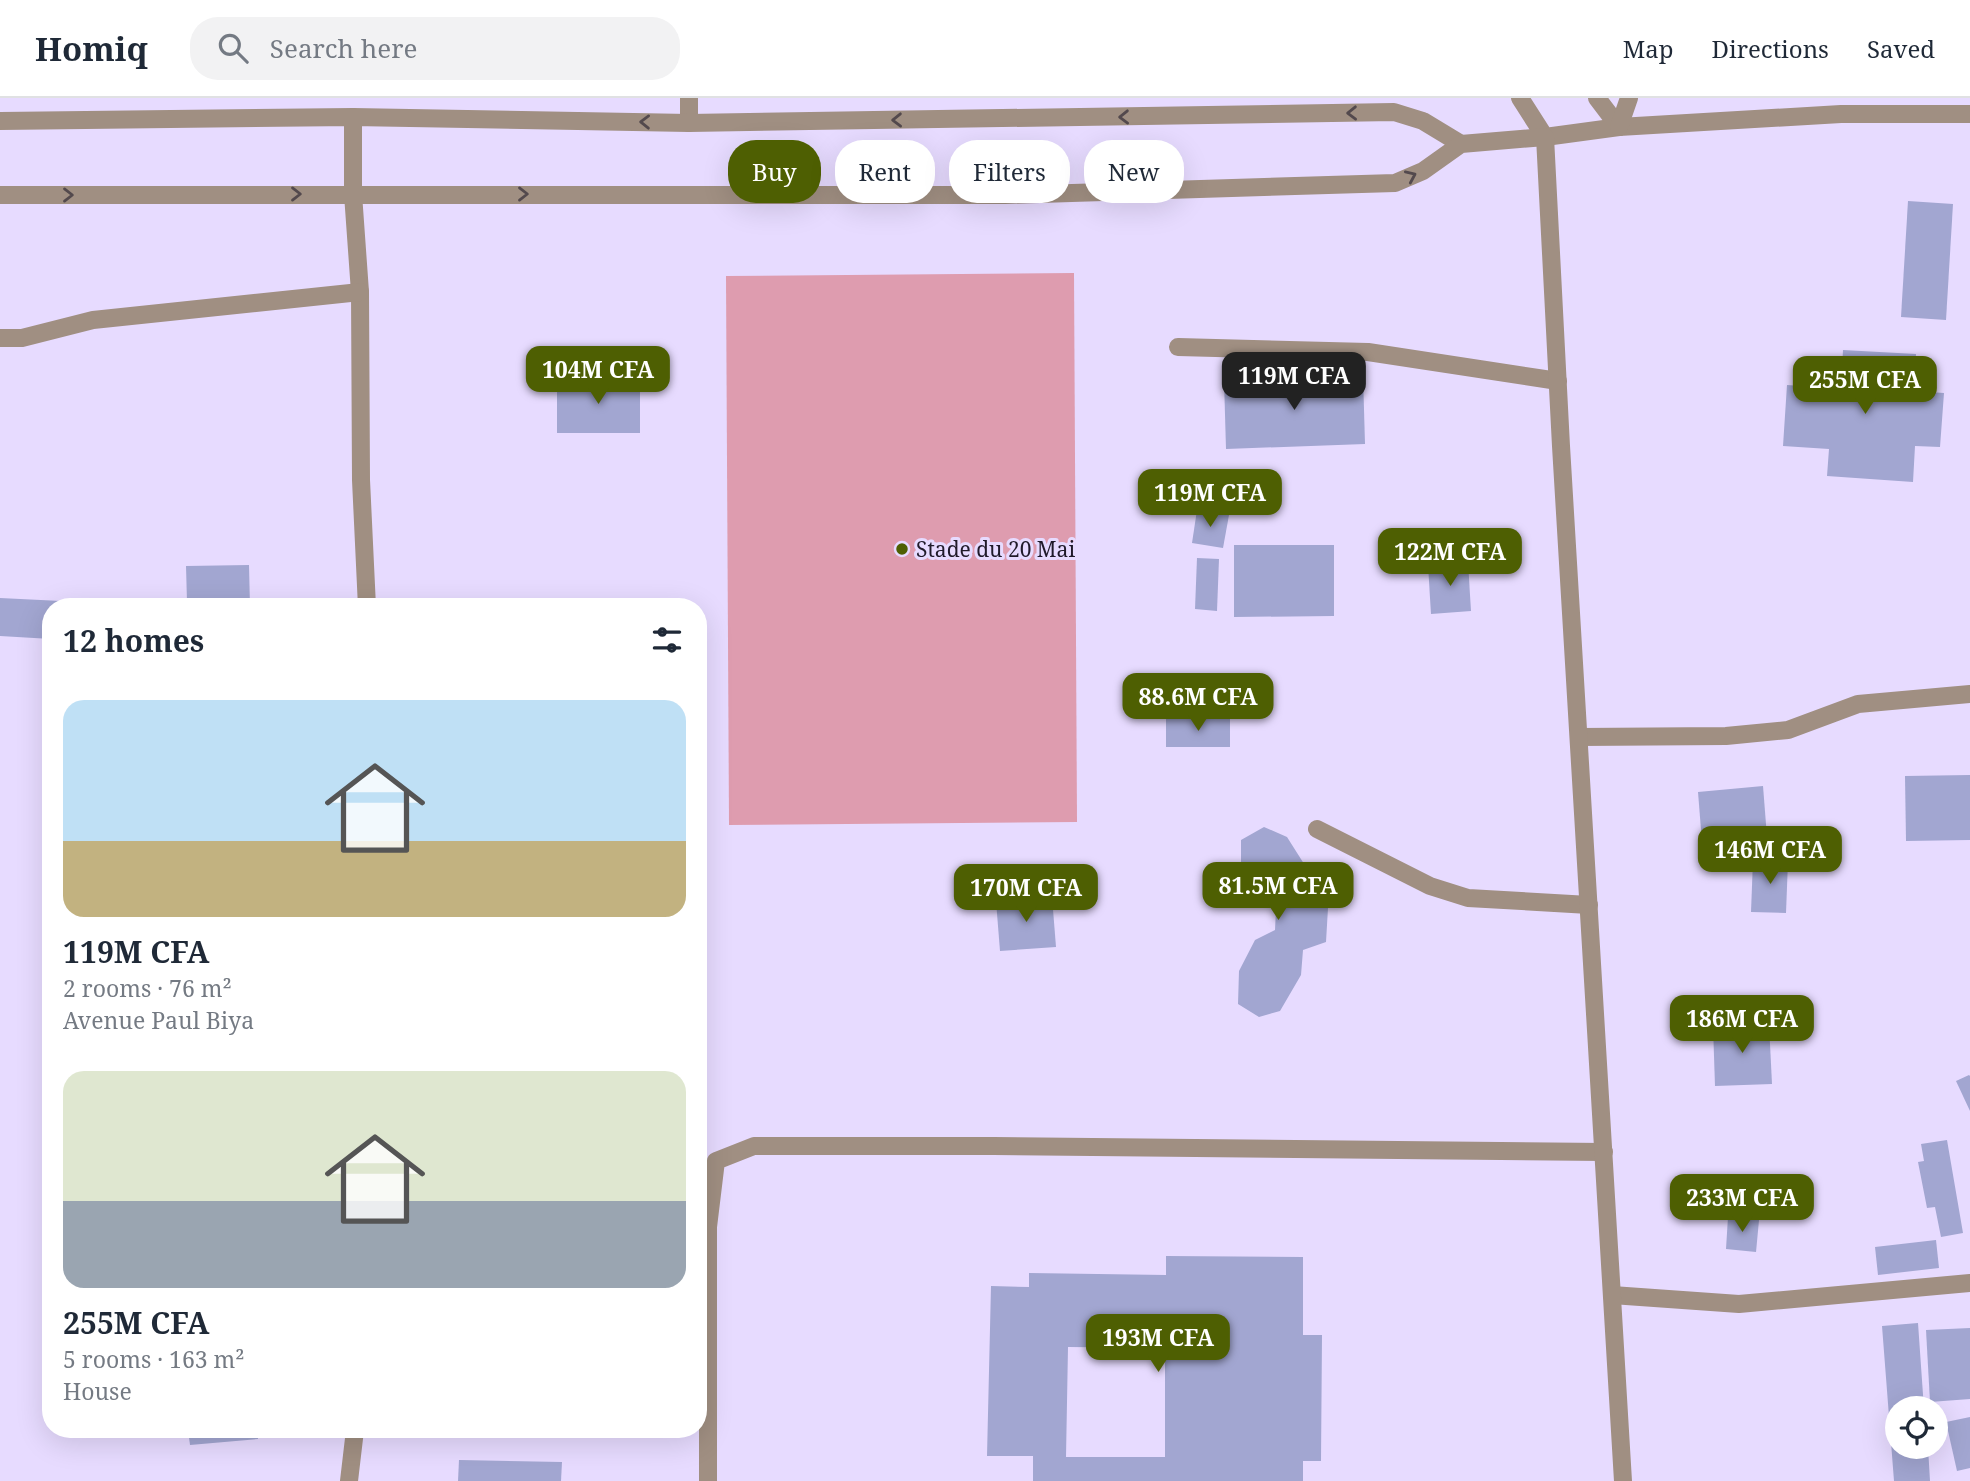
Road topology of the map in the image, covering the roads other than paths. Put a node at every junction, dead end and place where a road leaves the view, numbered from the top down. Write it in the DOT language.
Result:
graph roads {
  1 [pos="689,98"];
  2 [pos="1520,98"];
  3 [pos="1597,98"];
  4 [pos="1629,98"];
  5 [pos="1970,114"];
  6 [pos="353,117"];
  7 [pos="0,121"];
  8 [pos="690,123"];
  9 [pos="1619,127"];
  10 [pos="1545,137"];
  11 [pos="1461,144"];
  12 [pos="353,194"];
  13 [pos="0,195"];
  14 [pos="360,292"];
  15 [pos="0,338"];
  16 [pos="1178,347"];
  17 [pos="1558,381"];
  18 [pos="367,598"];
  19 [pos="1970,694"];
  20 [pos="1579,737"];
  21 [pos="1317,829"];
  22 [pos="1589,905"];
  23 [pos="1604,1152"];
  24 [pos="1970,1283"];
  25 [pos="1612,1294"];
  26 [pos="354,1438"];
  27 [pos="349,1481"];
  28 [pos="708,1481"];
  29 [pos="1623,1481"];
  1 -- 8 [label="street"];
  2 -- 10 [label="street"];
  3 -- 9 [label="street"];
  4 -- 9 [label="street"];
  5 -- 9 [label="street"];
  6 -- 7 [label="street"];
  8 -- 6 [label="street, one-way"];
  6 -- 12 [label="street"];
  11 -- 8 [label="street, one-way"];
  9 -- 10 [label="street"];
  10 -- 11 [label="street"];
  10 -- 17 [label="street"];
  12 -- 11 [label="street, one-way"];
  13 -- 12 [label="street, one-way"];
  12 -- 14 [label="street"];
  14 -- 15 [label="street"];
  14 -- 18 [label="street"];
  16 -- 17 [label="street"];
  17 -- 20 [label="street"];
  19 -- 20 [label="street"];
  20 -- 22 [label="street"];
  21 -- 22 [label="street"];
  22 -- 23 [label="street"];
  23 -- 25 [label="street"];
  23 -- 28 [label="street"];
  24 -- 25 [label="street"];
  25 -- 29 [label="street"];
  26 -- 27 [label="street"];
}
